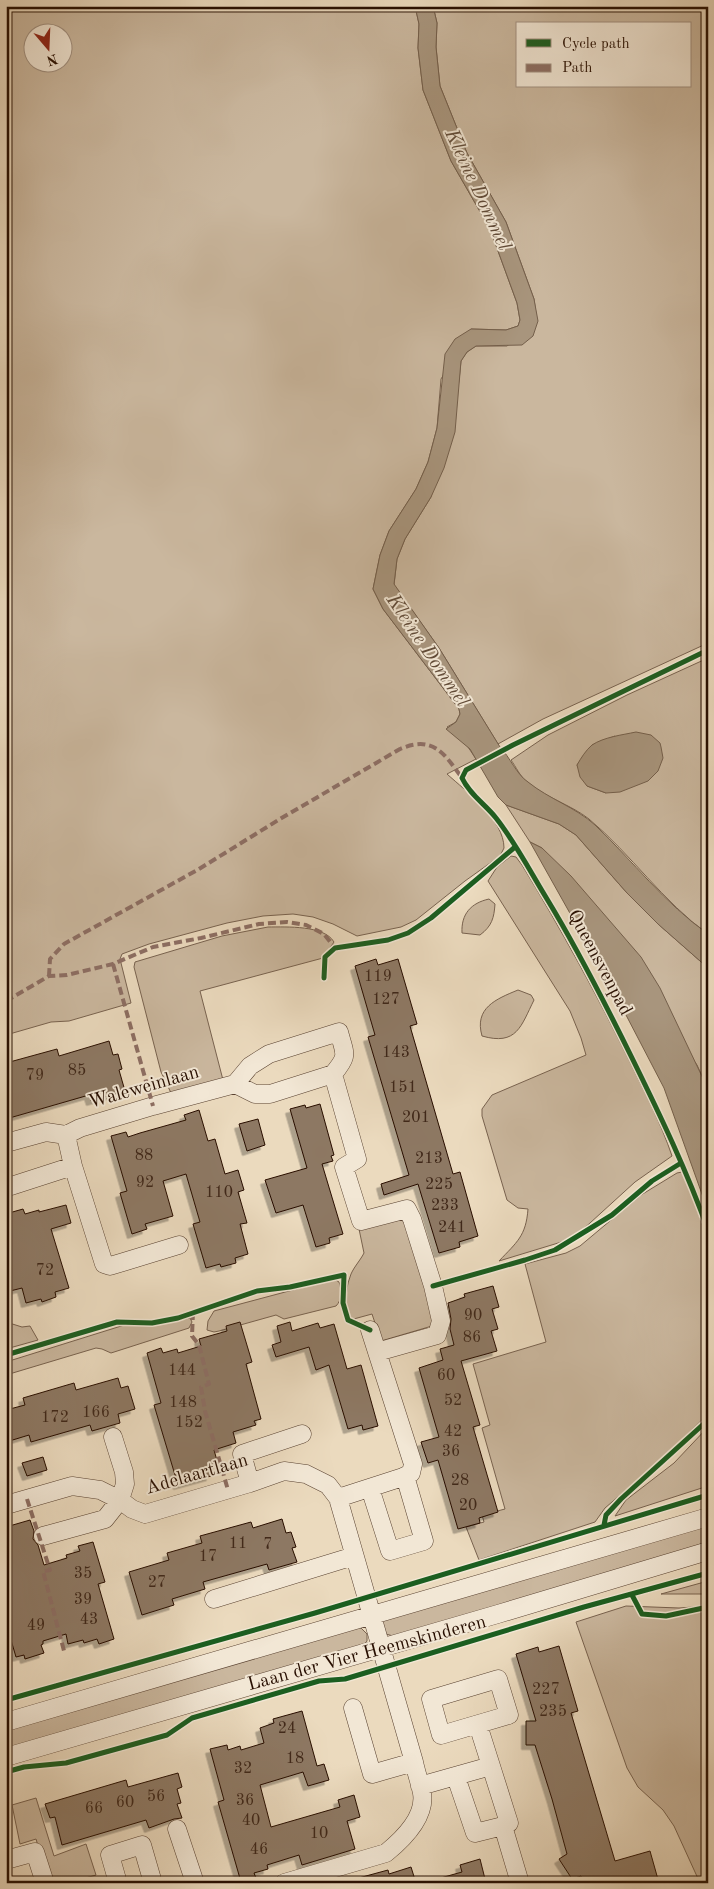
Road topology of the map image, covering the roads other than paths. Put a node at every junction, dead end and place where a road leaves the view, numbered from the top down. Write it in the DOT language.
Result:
graph roads {
  1 [pos="333,1074"];
  2 [pos="235,1084"];
  3 [pos="66,1135"];
  4 [pos="6,1143"];
  5 [pos="73,1166"];
  6 [pos="8,1187"];
  7 [pos="179,1245"];
  8 [pos="370,1330"];
  9 [pos="377,1352"];
  10 [pos="302,1434"];
  11 [pos="113,1437"];
  12 [pos="405,1476"];
  13 [pos="250,1483"];
  14 [pos="370,1488"];
  15 [pos="338,1498"];
  16 [pos="120,1500"];
  17 [pos="6,1505"];
  18 [pos="708,1517"];
  19 [pos="43,1536"];
  20 [pos="708,1551"];
  21 [pos="354,1556"];
  22 [pos="214,1599"];
  23 [pos="371,1616"];
  24 [pos="381,1648"];
  25 [pos="353,1708"];
  26 [pos="6,1722"];
  27 [pos="478,1725"];
  28 [pos="6,1758"];
  29 [pos="414,1762"];
  30 [pos="491,1766"];
  31 [pos="456,1776"];
  32 [pos="420,1786"];
  33 [pos="503,1826"];
  34 [pos="177,1829"];
  35 [pos="6,1860"];
  36 [pos="321,1878"];
  37 [pos="191,1882"];
  38 [pos="45,1883"];
  39 [pos="118,1883"];
  40 [pos="153,1883"];
  41 [pos="284,1883"];
  42 [pos="520,1883"];
  1 -- 2 [label="street"];
  1 -- 2 [label="street"];
  1 -- 9 [label="street"];
  2 -- 3 [label="street, Waleweinlaan"];
  3 -- 4 [label="street, Waleweinlaan"];
  3 -- 5 [label="street"];
  5 -- 6 [label="street"];
  5 -- 7 [label="street"];
  8 -- 9 [label="street"];
  9 -- 12 [label="street"];
  10 -- 13 [label="street"];
  11 -- 16 [label="street"];
  12 -- 14 [label="street"];
  12 -- 14 [label="street"];
  13 -- 15 [label="street, Adelaartlaan"];
  13 -- 16 [label="street, Adelaartlaan"];
  14 -- 15 [label="street"];
  15 -- 21 [label="street"];
  16 -- 17 [label="street, Adelaartlaan"];
  16 -- 19 [label="street"];
  18 -- 23 [label="street, Laan der Vier Heemskinderen"];
  20 -- 24 [label="street, Laan der Vier Heemskinderen"];
  21 -- 22 [label="street"];
  21 -- 23 [label="street"];
  23 -- 24 [label="street"];
  23 -- 26 [label="street, Laan der Vier Heemskinderen"];
  24 -- 28 [label="street, Laan der Vier Heemskinderen"];
  24 -- 29 [label="street"];
  25 -- 29 [label="street"];
  27 -- 30 [label="street"];
  29 -- 32 [label="street"];
  30 -- 31 [label="street"];
  30 -- 33 [label="street"];
  31 -- 32 [label="street"];
  31 -- 33 [label="street"];
  32 -- 36 [label="street"];
  33 -- 42 [label="street"];
  34 -- 37 [label="street"];
  35 -- 38 [label="street"];
  36 -- 41 [label="street"];
  39 -- 40 [label="street"];
}
